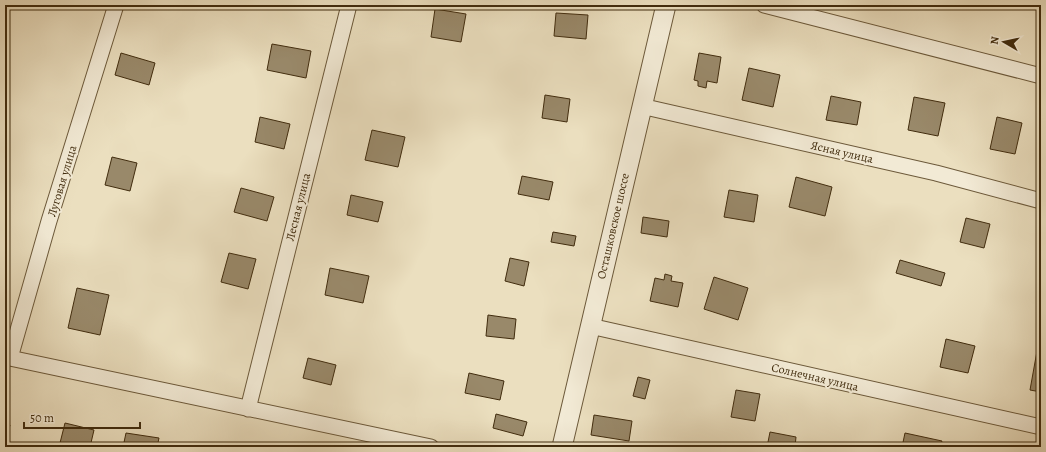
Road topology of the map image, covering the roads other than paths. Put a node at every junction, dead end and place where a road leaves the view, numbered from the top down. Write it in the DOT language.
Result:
graph roads {
  1 [pos="116,5"];
  2 [pos="349,5"];
  3 [pos="666,5"];
  4 [pos="764,5"];
  5 [pos="1041,76"];
  6 [pos="641,106"];
  7 [pos="1041,201"];
  8 [pos="590,326"];
  9 [pos="7,358"];
  10 [pos="248,409"];
  11 [pos="1041,428"];
  12 [pos="431,447"];
  13 [pos="562,447"];
  1 -- 9 [label="street, Луговая улица"];
  2 -- 10 [label="street, Лесная улица"];
  3 -- 6 [label="street, Осташковское шоссе"];
  4 -- 5 [label="street"];
  6 -- 7 [label="street, Ясная улица"];
  6 -- 8 [label="street, Осташковское шоссе"];
  8 -- 11 [label="street, Солнечная улица"];
  8 -- 13 [label="street, Осташковское шоссе"];
  9 -- 10 [label="street"];
  10 -- 12 [label="street"];
}
